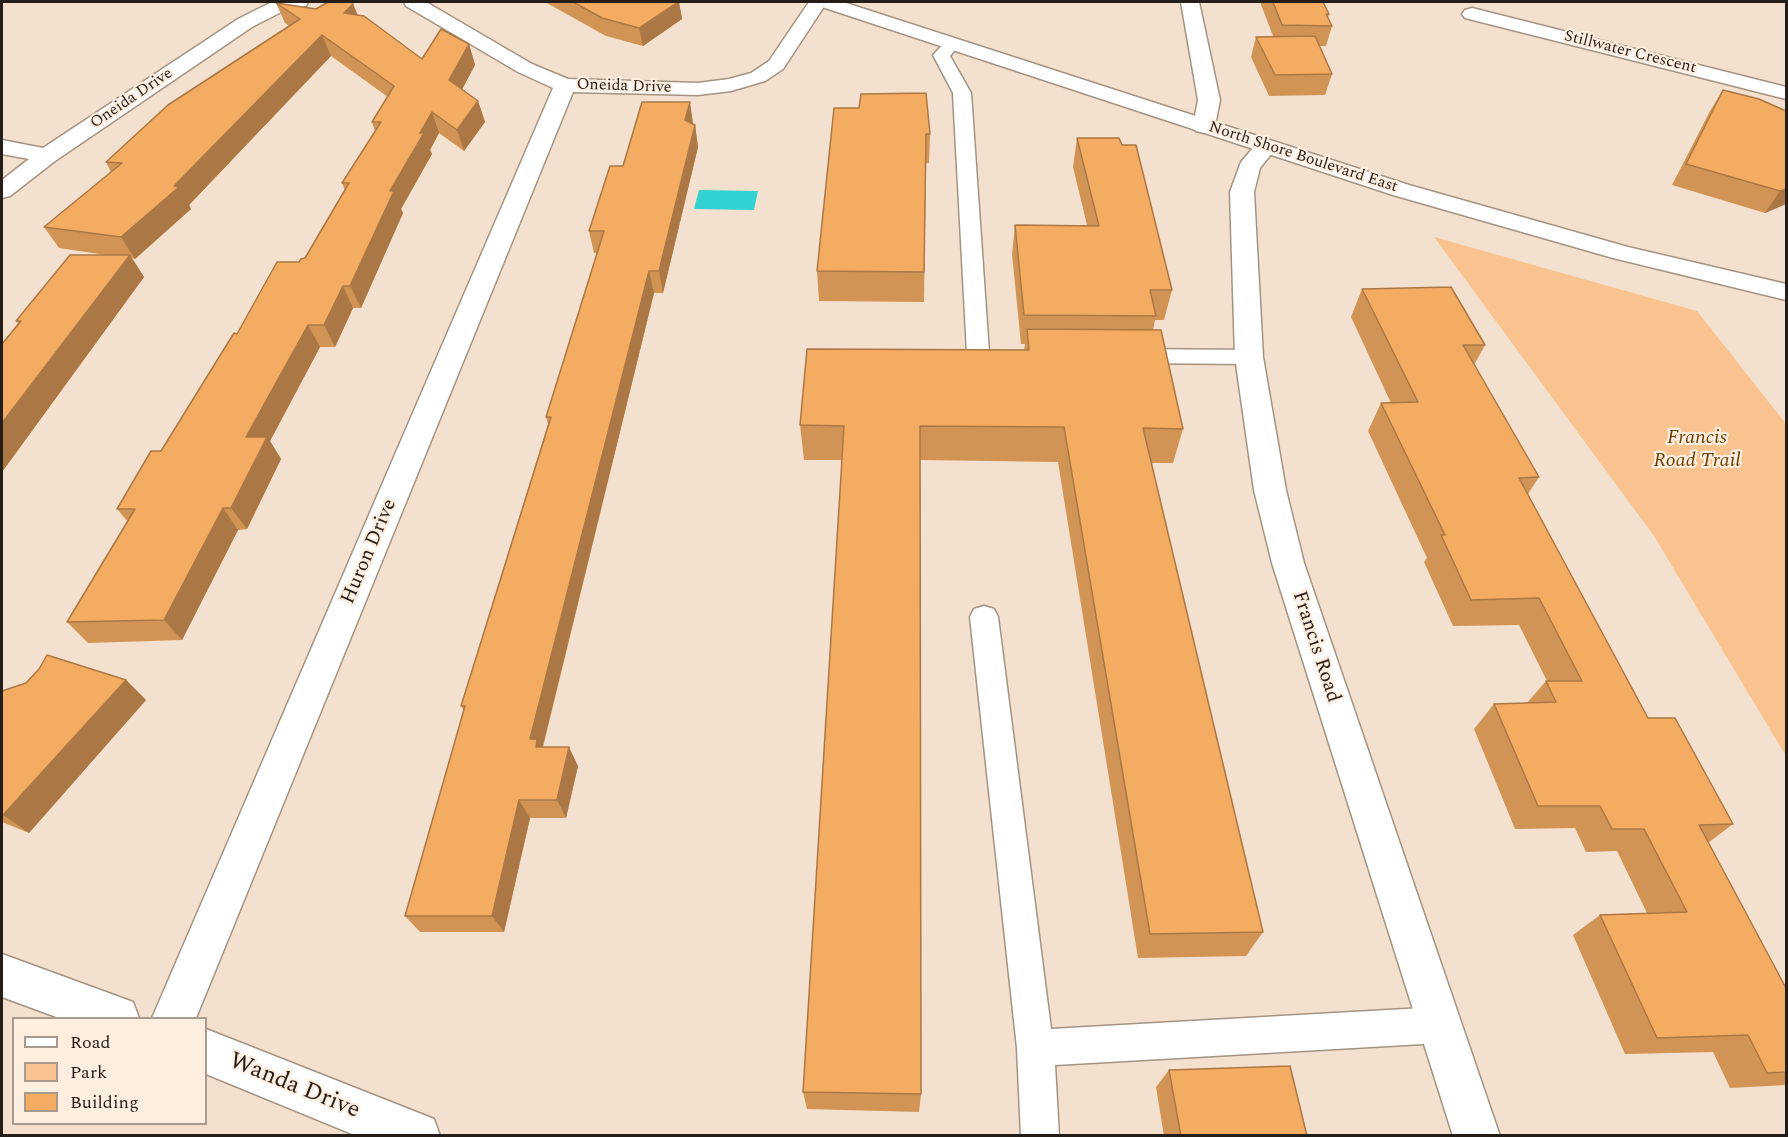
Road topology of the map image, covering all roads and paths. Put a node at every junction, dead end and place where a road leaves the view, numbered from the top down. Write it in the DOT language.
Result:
graph roads {
  1 [pos="299,2"];
  2 [pos="413,2"];
  3 [pos="818,2"];
  4 [pos="826,2"];
  5 [pos="1190,2"];
  6 [pos="1473,14"];
  7 [pos="954,43"];
  8 [pos="565,85"];
  9 [pos="1786,93"];
  10 [pos="1204,126"];
  11 [pos="2,147"];
  12 [pos="1266,147"];
  13 [pos="47,156"];
  14 [pos="2,191"];
  15 [pos="1786,292"];
  16 [pos="954,353"];
  17 [pos="978,353"];
  18 [pos="1001,354"];
  19 [pos="1107,355"];
  20 [pos="1249,357"];
  21 [pos="984,617"];
  22 [pos="2,976"];
  23 [pos="114,1017"];
  24 [pos="174,1017"];
  25 [pos="1441,1025"];
  26 [pos="1035,1048"];
  27 [pos="207,1052"];
  28 [pos="417,1136"];
  29 [pos="1040,1136"];
  30 [pos="1477,1136"];
  1 -- 13 [label="street, Oneida Drive"];
  2 -- 8 [label="street, Oneida Drive"];
  3 -- 8 [label="street, Oneida Drive"];
  4 -- 7 [label="street, North Shore Boulevard East"];
  5 -- 10 [label="street"];
  6 -- 9 [label="street, Stillwater Crescent"];
  7 -- 10 [label="street, North Shore Boulevard East"];
  7 -- 17 [label="lane"];
  8 -- 24 [label="street, Huron Drive"];
  10 -- 12 [label="street, North Shore Boulevard East"];
  11 -- 13 [label="street"];
  12 -- 15 [label="street, North Shore Boulevard East"];
  12 -- 20 [label="street, Francis Road"];
  13 -- 14 [label="street, Oneida Drive"];
  16 -- 17 [label="lane"];
  17 -- 18 [label="lane"];
  19 -- 20 [label="lane"];
  20 -- 25 [label="street, Francis Road"];
  21 -- 26 [label="lane"];
  22 -- 23 [label="street"];
  25 -- 26 [label="lane"];
  25 -- 30 [label="street, Francis Road"];
  26 -- 29 [label="lane"];
  27 -- 28 [label="street, Wanda Drive"];
}
